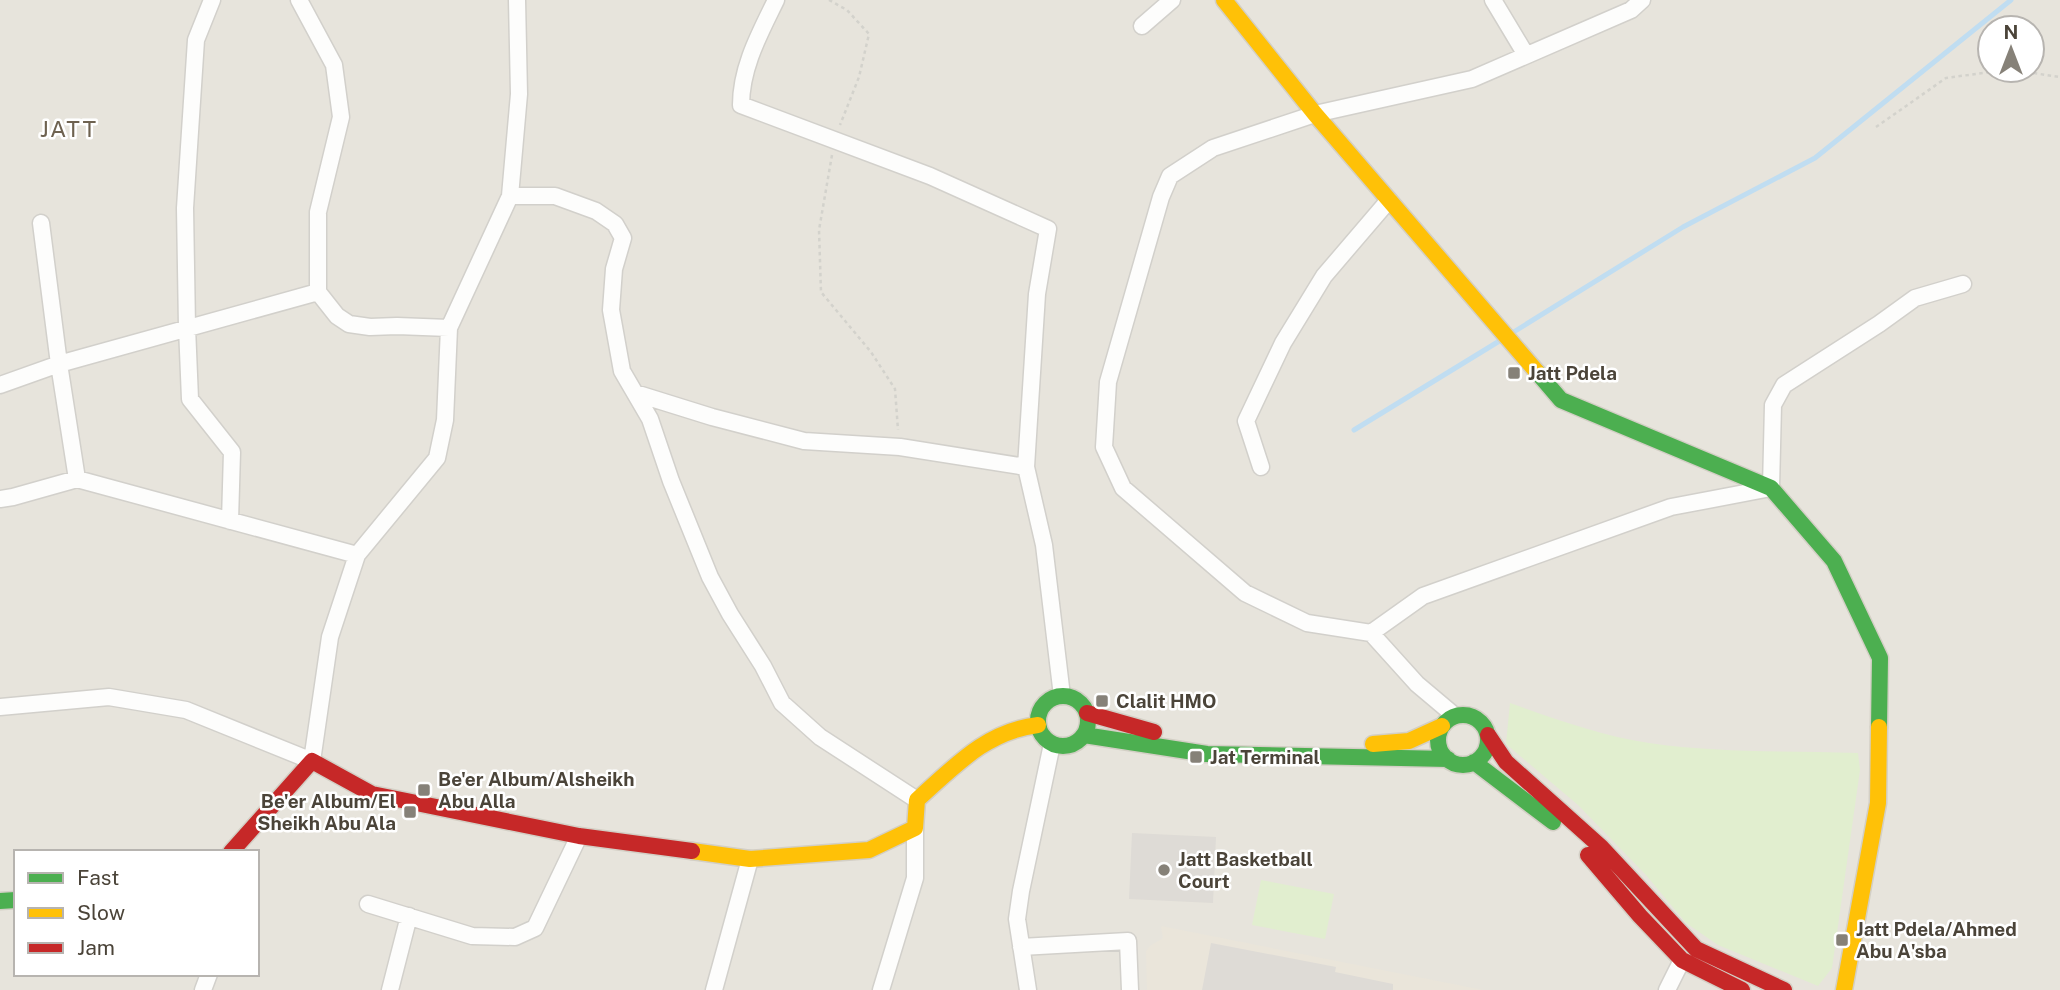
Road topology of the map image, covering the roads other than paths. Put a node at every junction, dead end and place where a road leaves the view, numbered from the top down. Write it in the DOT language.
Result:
graph roads {
  1 [pos="212,0"];
  2 [pos="299,0"];
  3 [pos="517,0"];
  4 [pos="776,0"];
  5 [pos="1172,0"];
  6 [pos="1224,0"];
  7 [pos="1493,0"];
  8 [pos="1642,0"];
  9 [pos="1142,26"];
  10 [pos="1526,55"];
  11 [pos="1315,114"];
  12 [pos="510,196"];
  13 [pos="1389,200"];
  14 [pos="41,223"];
  15 [pos="1963,284"];
  16 [pos="318,292"];
  17 [pos="187,327"];
  18 [pos="449,328"];
  19 [pos="58,364"];
  20 [pos="0,385"];
  21 [pos="635,393"];
  22 [pos="1026,467"];
  23 [pos="1261,467"];
  24 [pos="77,479"];
  25 [pos="1771,488"];
  26 [pos="0,499"];
  27 [pos="230,521"];
  28 [pos="357,555"];
  29 [pos="1371,633"];
  30 [pos="1062,696"];
  31 [pos="0,707"];
  32 [pos="1087,713"];
  33 [pos="1449,721"];
  34 [pos="1038,725"];
  35 [pos="1084,735"];
  36 [pos="1488,735"];
  37 [pos="1052,744"];
  38 [pos="1448,759"];
  39 [pos="312,761"];
  40 [pos="1474,762"];
  41 [pos="917,800"];
  42 [pos="915,828"];
  43 [pos="579,836"];
  44 [pos="233,850"];
  45 [pos="750,859"];
  46 [pos="368,904"];
  47 [pos="409,916"];
  48 [pos="1021,947"];
  49 [pos="1682,960"];
  50 [pos="390,990"];
  51 [pos="715,990"];
  52 [pos="881,990"];
  53 [pos="1028,990"];
  54 [pos="1130,990"];
  55 [pos="1667,990"];
  56 [pos="1741,990"];
  57 [pos="1784,990"];
  58 [pos="1844,990"];
  1 -- 17 [label="street"];
  2 -- 16 [label="street"];
  3 -- 12 [label="street"];
  4 -- 22 [label="street"];
  5 -- 9 [label="street"];
  6 -- 11 [label="street"];
  7 -- 10 [label="street"];
  8 -- 10 [label="street"];
  10 -- 11 [label="street"];
  11 -- 13 [label="street"];
  11 -- 29 [label="street"];
  12 -- 18 [label="street"];
  12 -- 21 [label="street"];
  13 -- 23 [label="street"];
  13 -- 25 [label="street"];
  14 -- 19 [label="street"];
  15 -- 25 [label="street"];
  16 -- 17 [label="street"];
  16 -- 18 [label="street"];
  17 -- 19 [label="street"];
  17 -- 27 [label="street"];
  18 -- 28 [label="street"];
  19 -- 20 [label="street"];
  19 -- 24 [label="street"];
  21 -- 22 [label="street"];
  21 -- 41 [label="street"];
  22 -- 30 [label="street"];
  24 -- 26 [label="street"];
  24 -- 27 [label="street"];
  25 -- 29 [label="street"];
  25 -- 58 [label="street"];
  27 -- 28 [label="street"];
  28 -- 39 [label="street"];
  29 -- 33 [label="street"];
  30 -- 32 [label="street"];
  30 -- 34 [label="street"];
  31 -- 39 [label="street"];
  32 -- 33 [label="street"];
  32 -- 35 [label="street"];
  33 -- 36 [label="street"];
  33 -- 38 [label="street"];
  34 -- 37 [label="street"];
  34 -- 41 [label="street"];
  35 -- 37 [label="street"];
  35 -- 38 [label="street"];
  36 -- 40 [label="street"];
  36 -- 57 [label="street"];
  37 -- 48 [label="street"];
  38 -- 40 [label="street"];
  39 -- 43 [label="street"];
  39 -- 44 [label="street"];
  40 -- 49 [label="street"];
  41 -- 42 [label="street"];
  42 -- 45 [label="street"];
  42 -- 52 [label="street"];
  43 -- 45 [label="street"];
  43 -- 47 [label="street"];
  45 -- 51 [label="street"];
  46 -- 47 [label="street"];
  47 -- 50 [label="street"];
  48 -- 53 [label="street"];
  48 -- 54 [label="street"];
  49 -- 55 [label="street"];
  49 -- 56 [label="street"];
}
